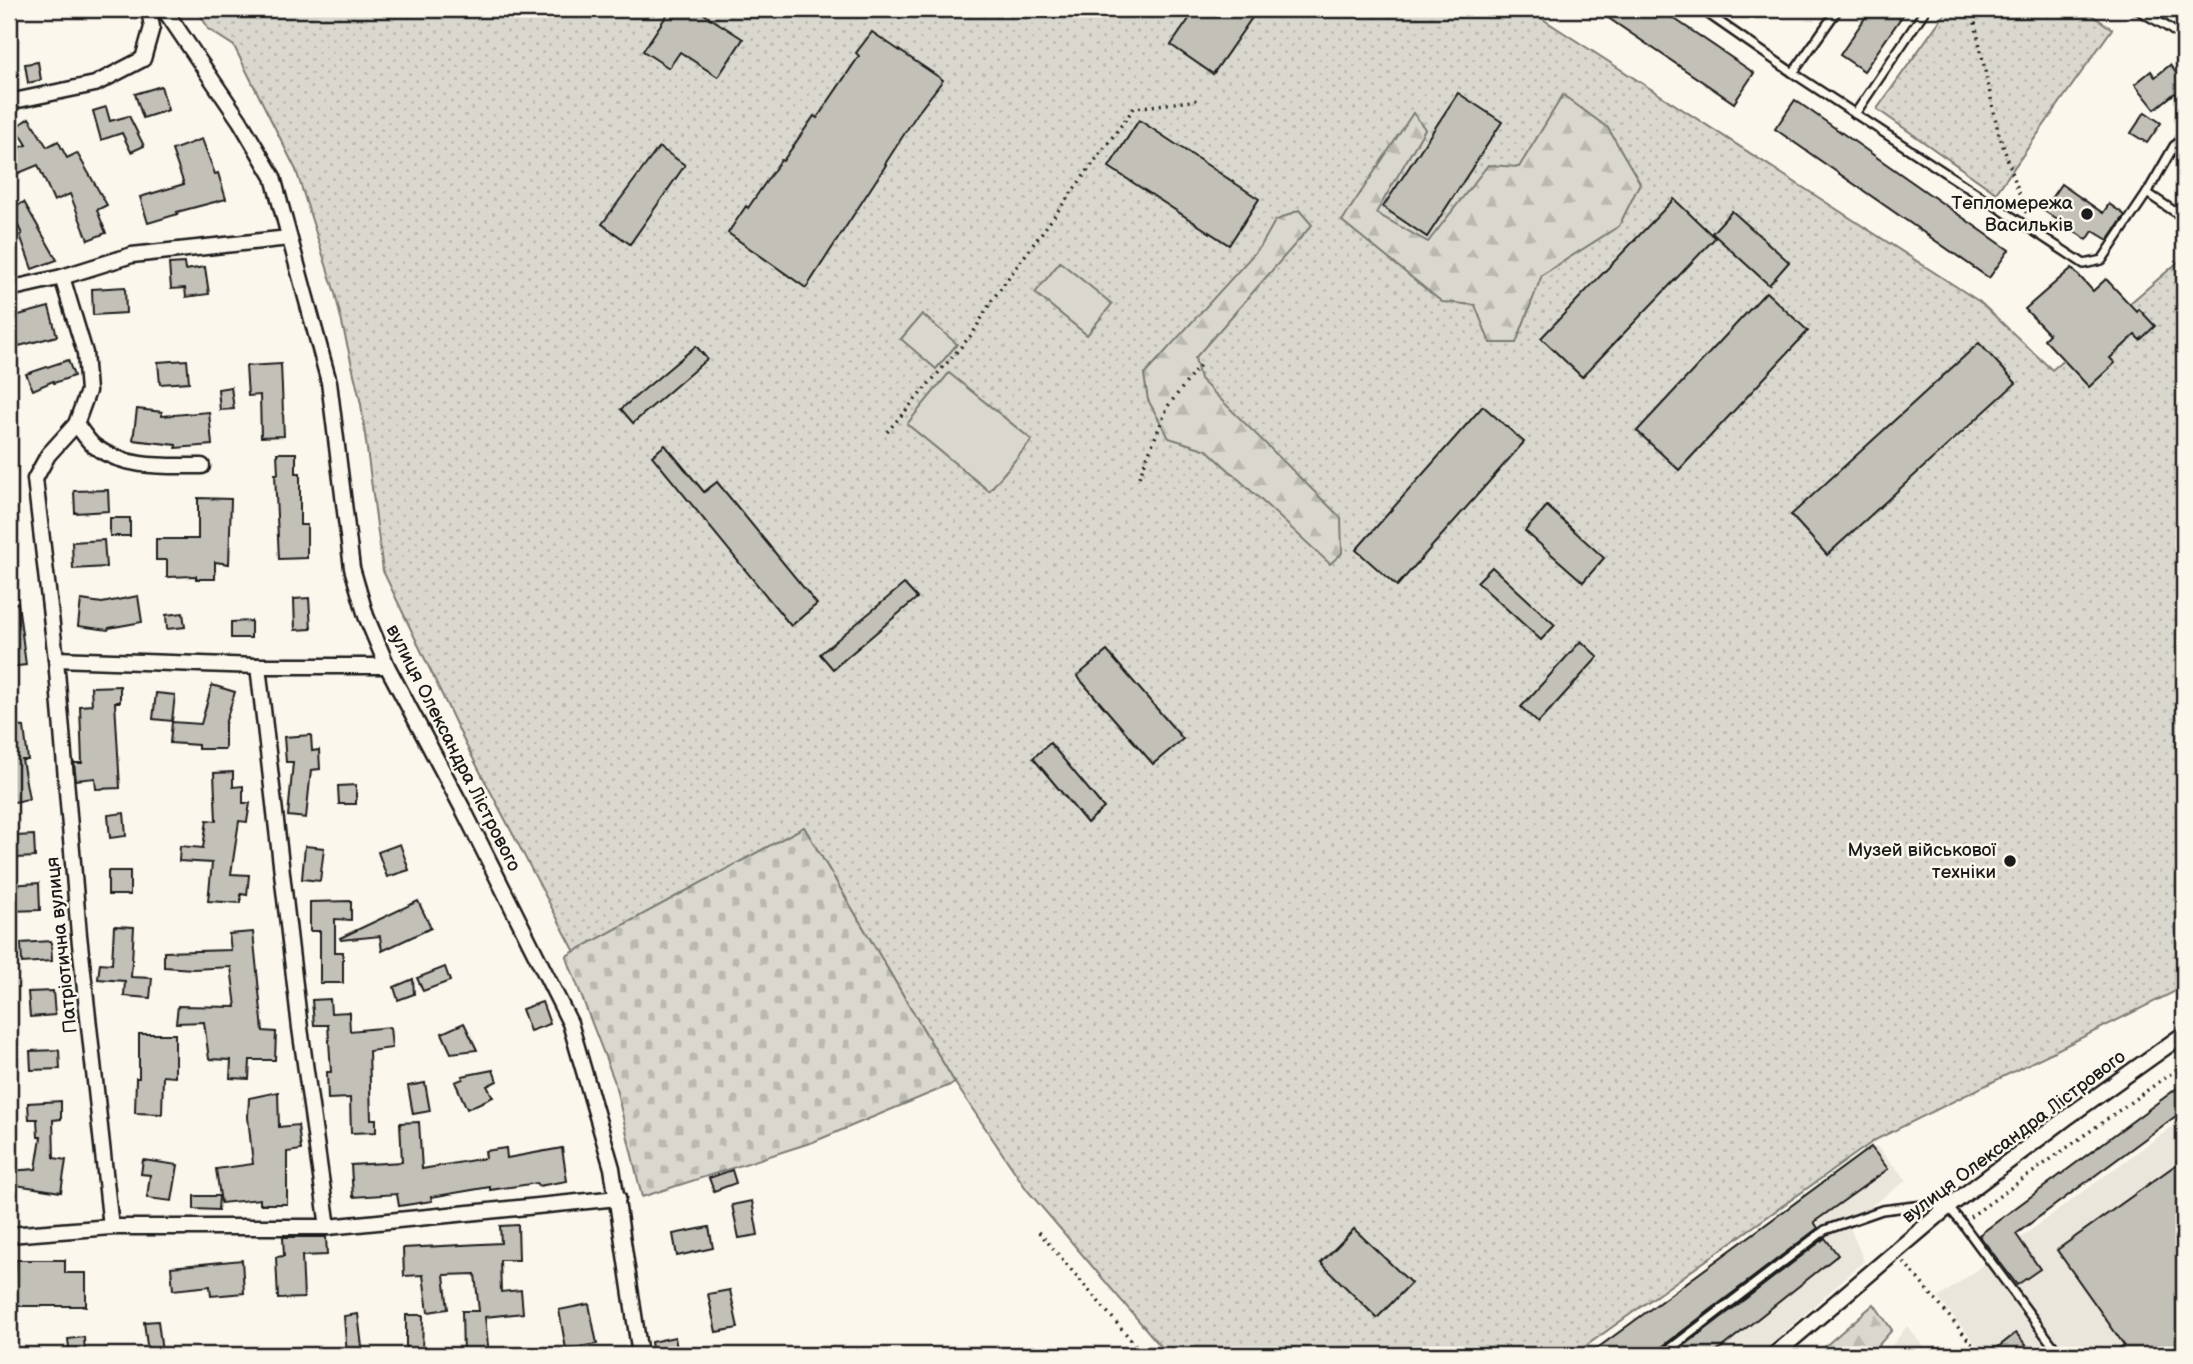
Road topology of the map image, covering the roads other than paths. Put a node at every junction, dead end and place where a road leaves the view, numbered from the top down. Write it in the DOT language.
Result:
graph roads {
  1 [pos="149,9"];
  2 [pos="164,9"];
  3 [pos="1702,9"];
  4 [pos="1838,9"];
  5 [pos="1926,9"];
  6 [pos="2137,9"];
  7 [pos="2184,40"];
  8 [pos="1793,73"];
  9 [pos="9,102"];
  10 [pos="1856,114"];
  11 [pos="2184,138"];
  12 [pos="2147,193"];
  13 [pos="2184,218"];
  14 [pos="289,238"];
  15 [pos="62,277"];
  16 [pos="9,289"];
  17 [pos="76,424"];
  18 [pos="202,466"];
  19 [pos="56,659"];
  20 [pos="258,666"];
  21 [pos="387,666"];
  22 [pos="2184,1034"];
  23 [pos="618,1198"];
  24 [pos="1948,1207"];
  25 [pos="111,1227"];
  26 [pos="328,1227"];
  27 [pos="9,1235"];
  28 [pos="640,1355"];
  29 [pos="1662,1355"];
  30 [pos="1774,1355"];
  31 [pos="2060,1355"];
  1 -- 9 [label="street"];
  2 -- 14 [label="street, вулиця Олександра Лістрового"];
  3 -- 8 [label="lane"];
  4 -- 8 [label="lane"];
  5 -- 10 [label="lane"];
  6 -- 7 [label="lane"];
  8 -- 10 [label="lane"];
  10 -- 12 [label="lane"];
  11 -- 12 [label="lane"];
  12 -- 13 [label="lane"];
  14 -- 15 [label="street"];
  14 -- 21 [label="street, вулиця Олександра Лістрового"];
  15 -- 16 [label="street"];
  15 -- 17 [label="street, Патріотична вулиця"];
  17 -- 18 [label="street"];
  17 -- 19 [label="street, Патріотична вулиця"];
  19 -- 20 [label="street"];
  19 -- 25 [label="street, Патріотична вулиця"];
  20 -- 21 [label="street"];
  20 -- 26 [label="street"];
  21 -- 23 [label="street, вулиця Олександра Лістрового"];
  22 -- 24 [label="street, вулиця Олександра Лістрового"];
  23 -- 26 [label="street"];
  23 -- 28 [label="street, вулиця Олександра Лістрового"];
  24 -- 29 [label="lane"];
  24 -- 30 [label="street, вулиця Олександра Лістрового"];
  24 -- 31 [label="lane"];
  25 -- 26 [label="street"];
  25 -- 27 [label="street"];
}
